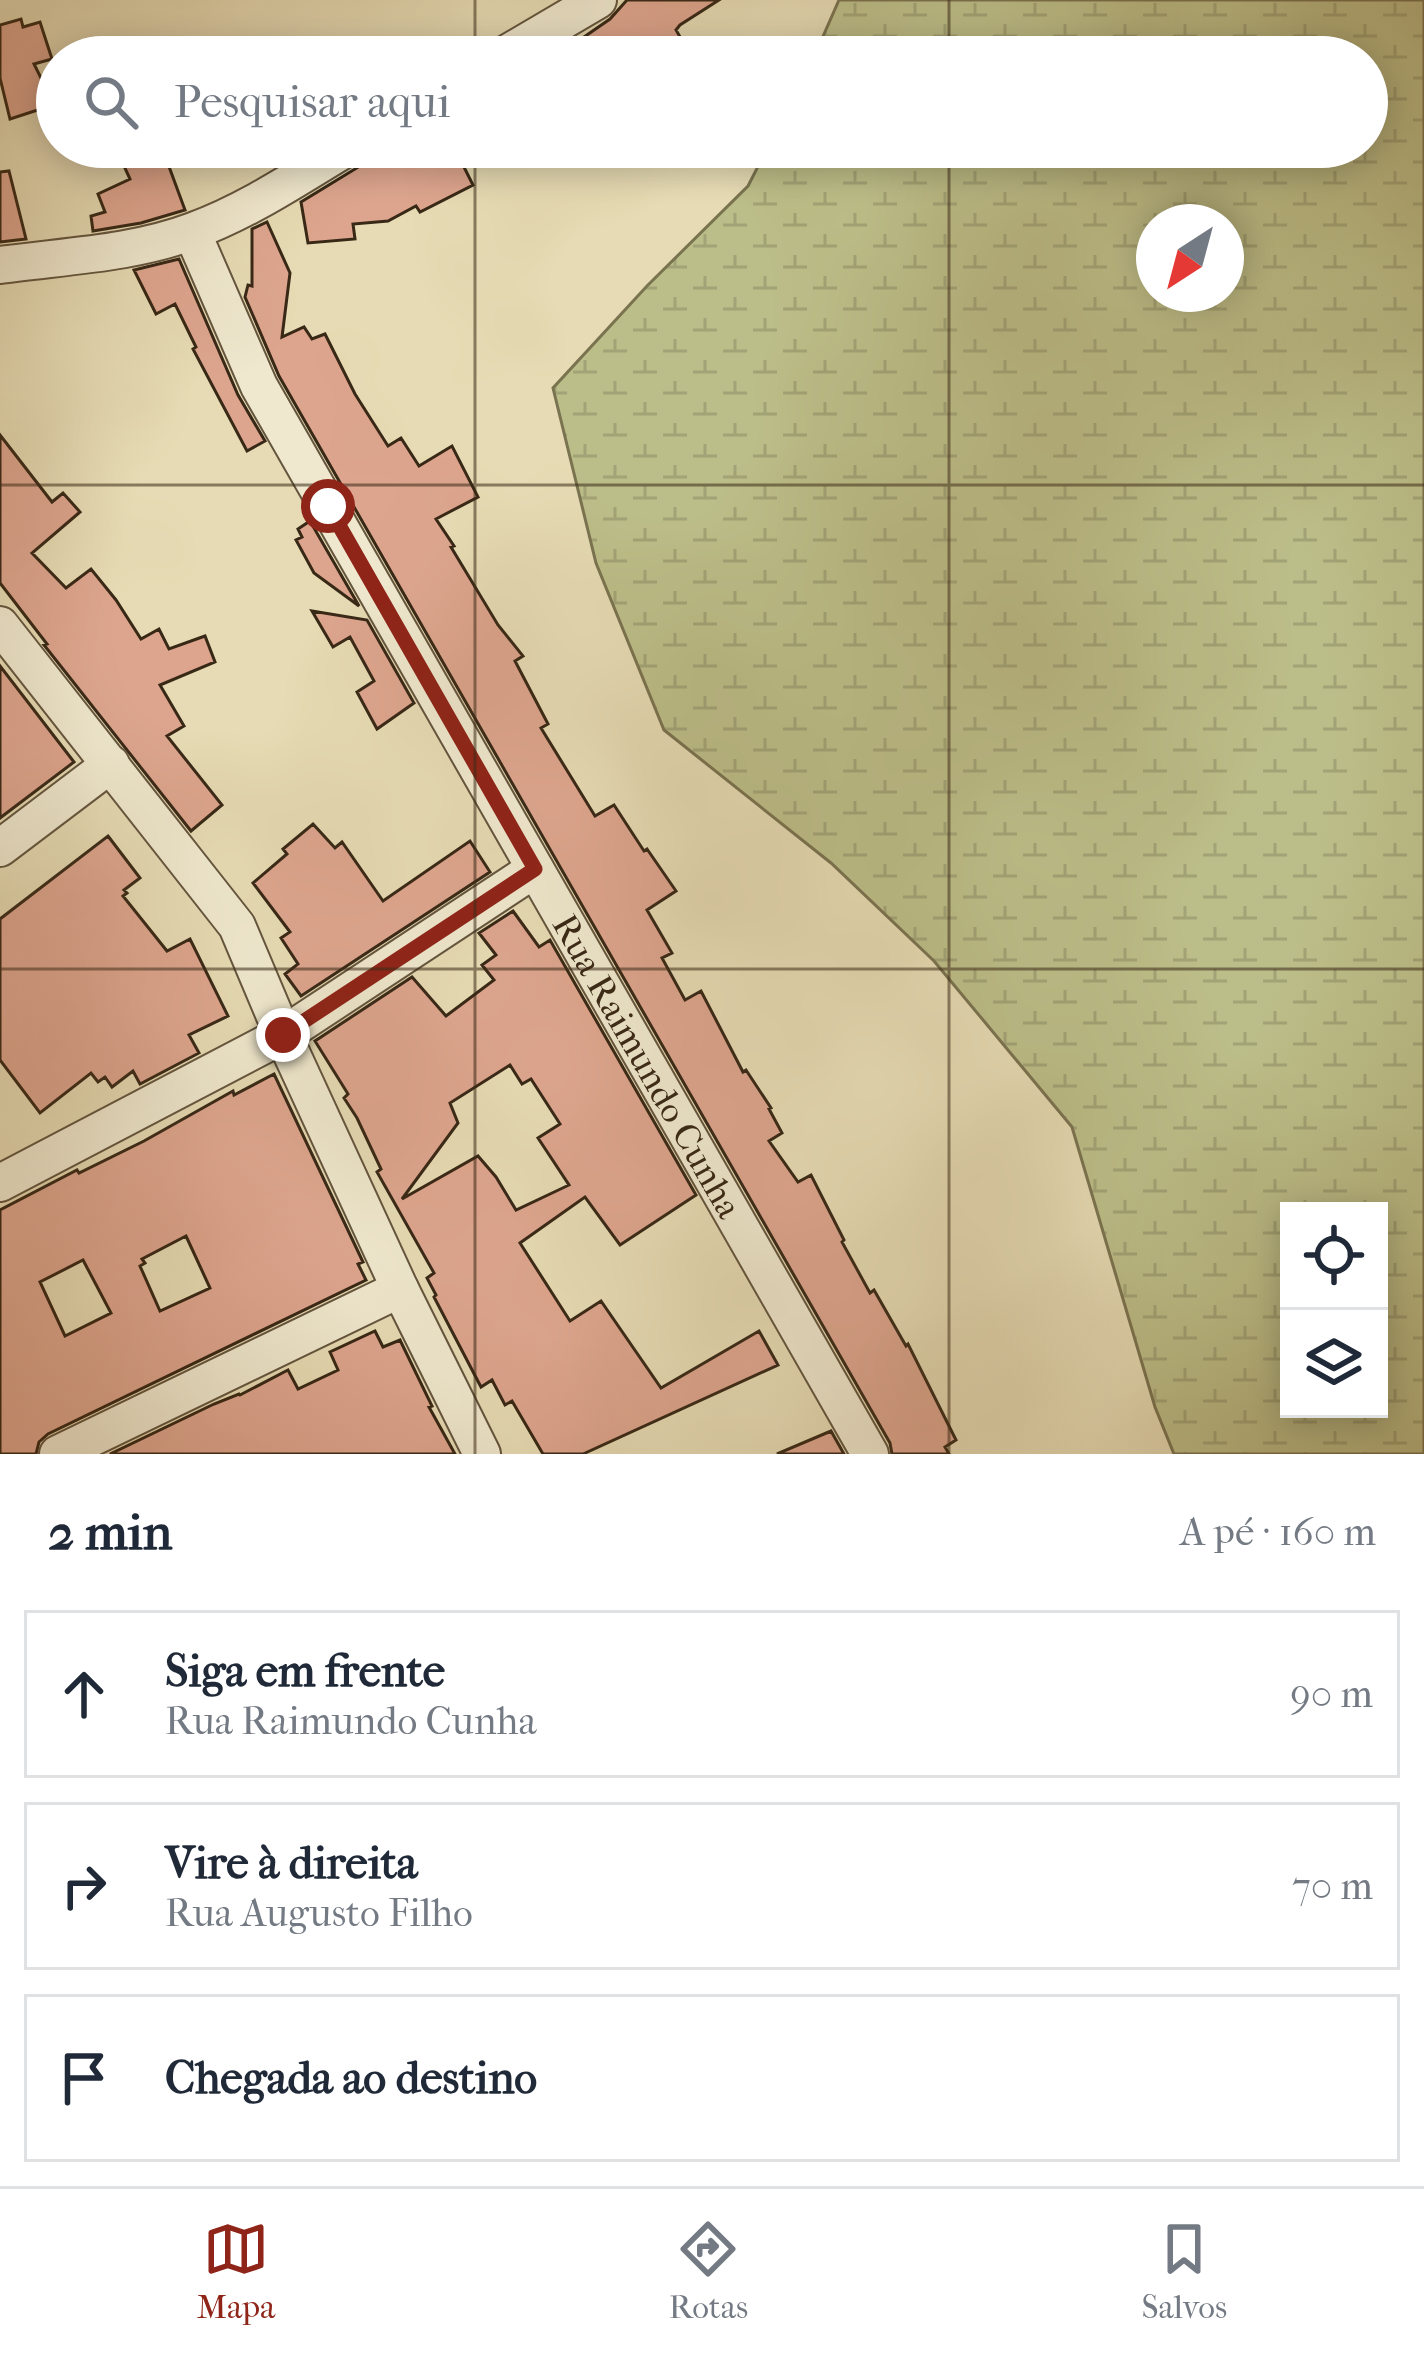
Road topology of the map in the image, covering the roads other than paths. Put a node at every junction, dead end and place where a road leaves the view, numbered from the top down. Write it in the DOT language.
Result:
graph roads {
  1 [pos="598,0"];
  2 [pos="537,36"];
  3 [pos="313,168"];
  4 [pos="192,232"];
  5 [pos="0,265"];
  6 [pos="0,626"];
  7 [pos="111,764"];
  8 [pos="0,848"];
  9 [pos="535,869"];
  10 [pos="283,1035"];
  11 [pos="0,1183"];
  12 [pos="400,1289"];
  13 [pos="58,1454"];
  14 [pos="482,1454"];
  15 [pos="871,1454"];
  1 -- 2 [label="street"];
  3 -- 4 [label="street"];
  4 -- 5 [label="street"];
  4 -- 9 [label="street, Rua Raimundo Cunha"];
  6 -- 7 [label="street"];
  7 -- 8 [label="street"];
  7 -- 10 [label="street"];
  9 -- 10 [label="street"];
  9 -- 15 [label="street, Rua Raimundo Cunha"];
  10 -- 11 [label="street"];
  10 -- 12 [label="street"];
  12 -- 13 [label="street"];
  12 -- 14 [label="street"];
}
